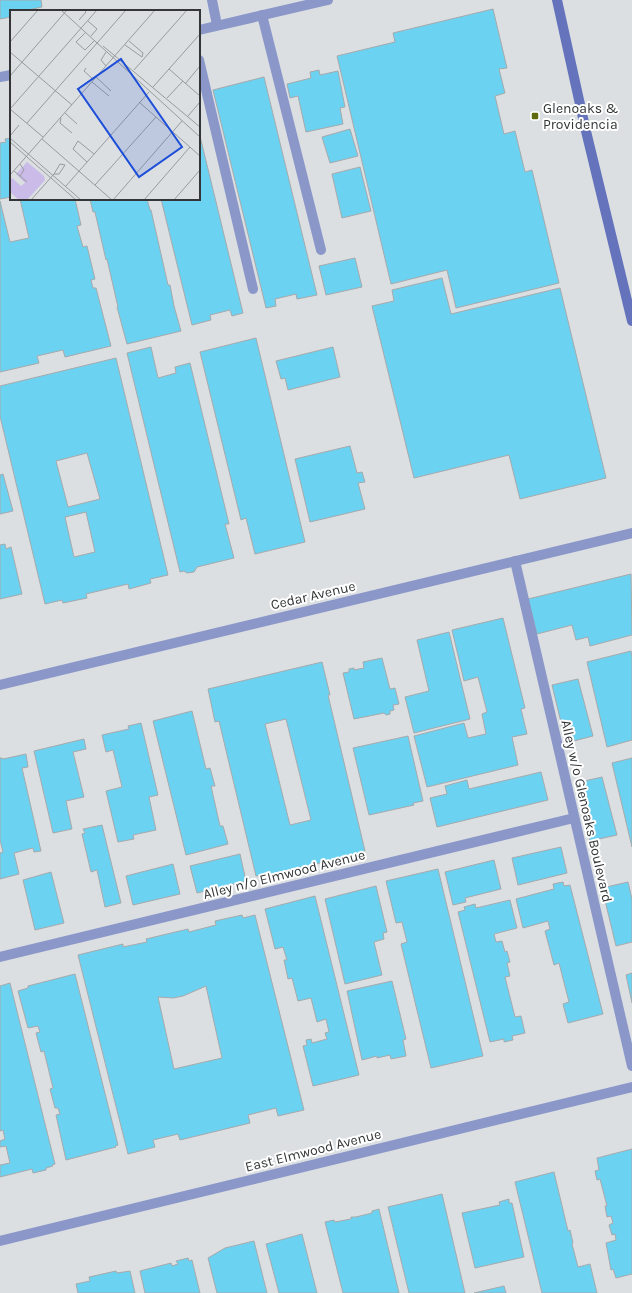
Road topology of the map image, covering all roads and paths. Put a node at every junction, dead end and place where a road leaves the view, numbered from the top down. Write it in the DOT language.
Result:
graph roads {
  1 [pos="212,0"];
  2 [pos="328,0"];
  3 [pos="557,0"];
  4 [pos="262,15"];
  5 [pos="217,25"];
  6 [pos="200,30"];
  7 [pos="200,64"];
  8 [pos="10,75"];
  9 [pos="0,77"];
  10 [pos="321,250"];
  11 [pos="252,289"];
  12 [pos="632,321"];
  13 [pos="632,533"];
  14 [pos="515,561"];
  15 [pos="0,684"];
  16 [pos="574,818"];
  17 [pos="0,957"];
  18 [pos="632,1066"];
  19 [pos="632,1087"];
  20 [pos="0,1241"];
  1 -- 5 [label="street"];
  2 -- 4 [label="street"];
  3 -- 12 [label="main road"];
  4 -- 5 [label="street"];
  4 -- 10 [label="street"];
  5 -- 6 [label="street"];
  7 -- 11 [label="street"];
  8 -- 9 [label="street"];
  13 -- 14 [label="street, Cedar Avenue"];
  14 -- 15 [label="street, Cedar Avenue"];
  14 -- 16 [label="street, Alley w/o Glenoaks Boulevard"];
  16 -- 17 [label="street, Alley n/o Elmwood Avenue"];
  16 -- 18 [label="street, Alley w/o Glenoaks Boulevard"];
  19 -- 20 [label="street, East Elmwood Avenue"];
}
